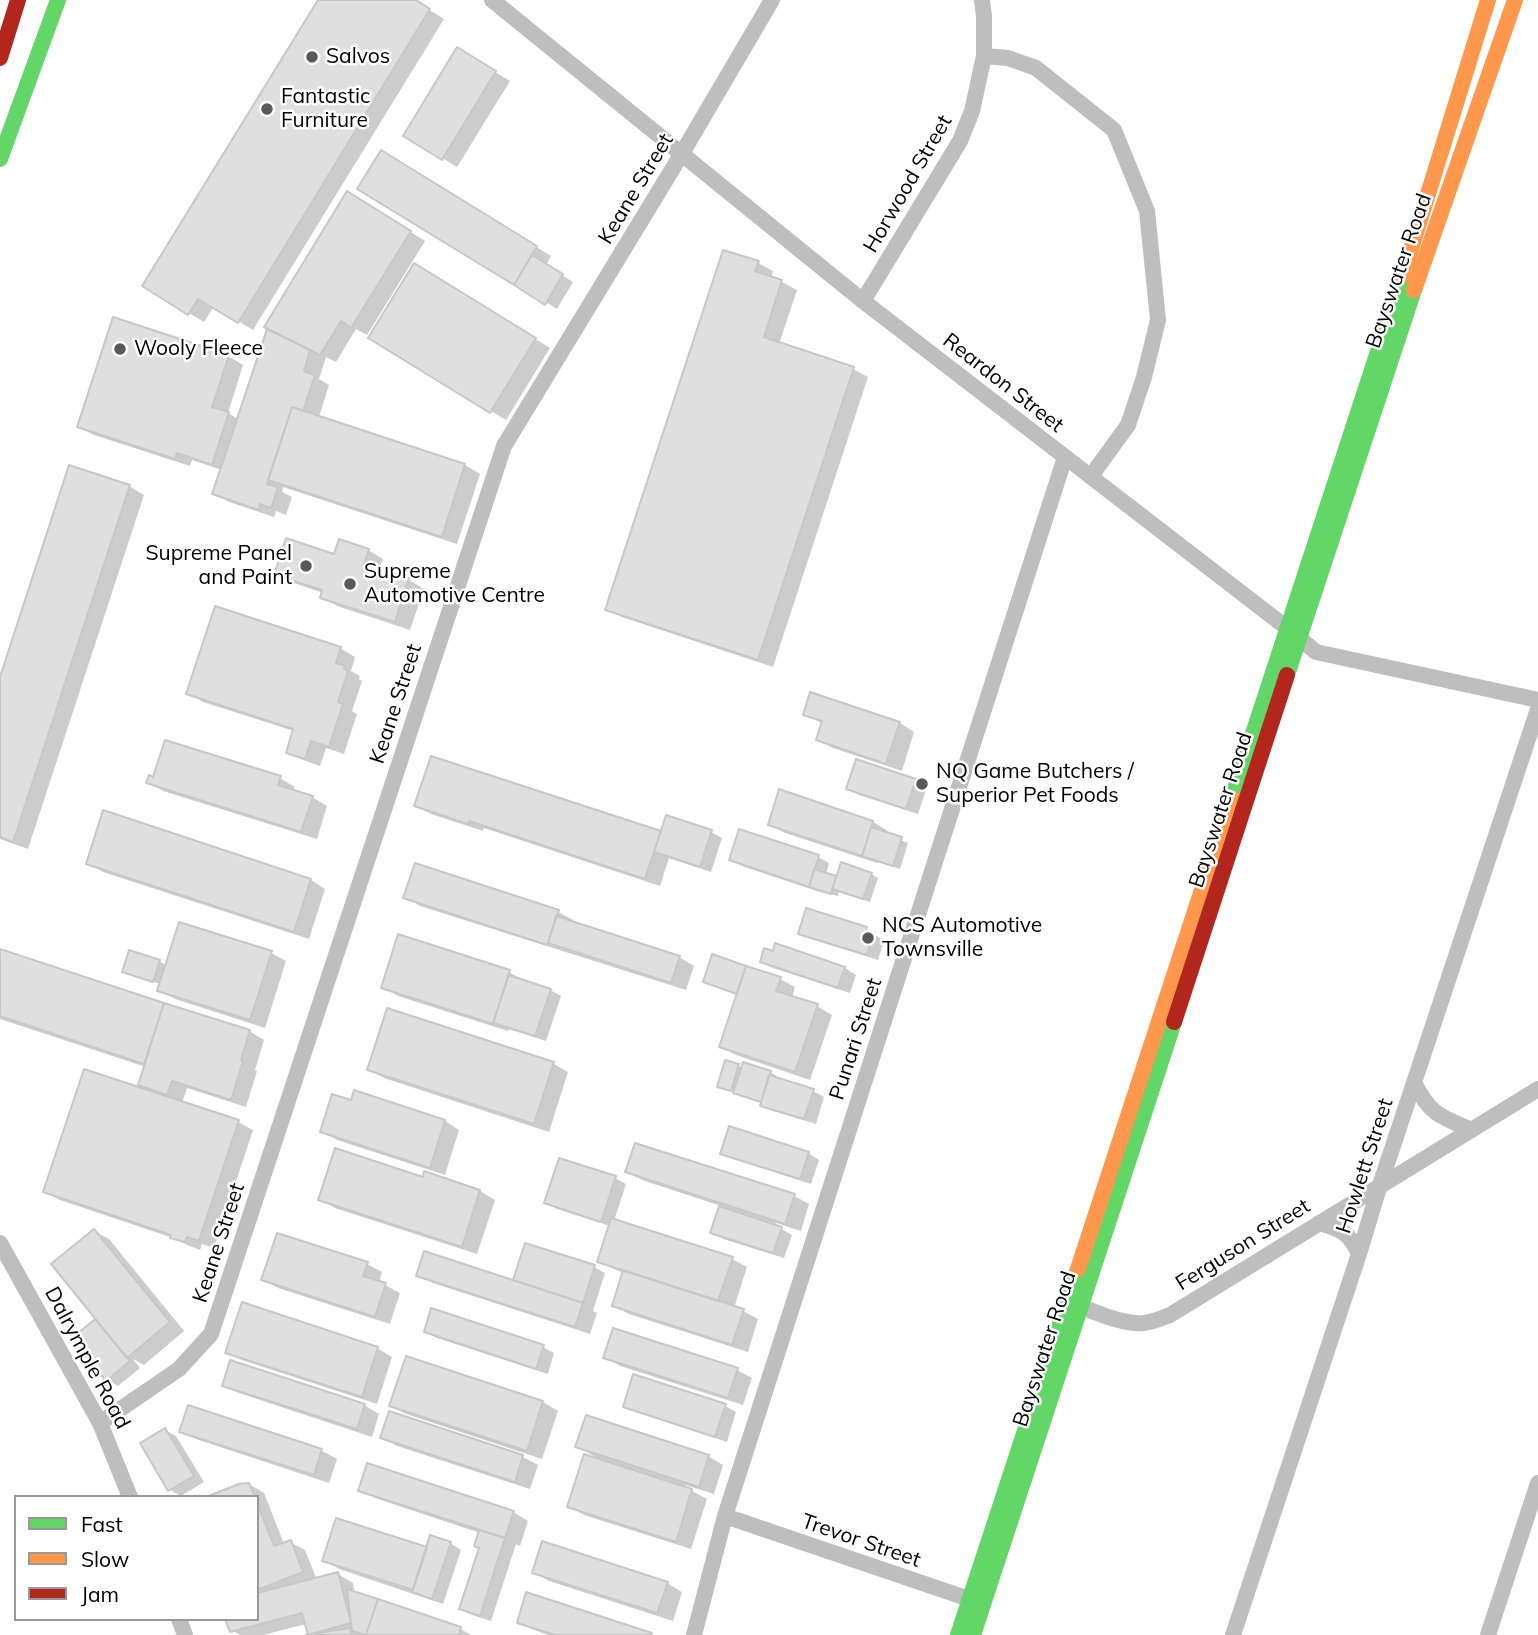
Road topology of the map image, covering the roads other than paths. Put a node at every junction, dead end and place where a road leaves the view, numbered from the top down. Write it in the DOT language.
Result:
graph roads {
  1 [pos="18,0"];
  2 [pos="58,0"];
  3 [pos="492,0"];
  4 [pos="772,0"];
  5 [pos="982,0"];
  6 [pos="1488,0"];
  7 [pos="1515,0"];
  8 [pos="984,56"];
  9 [pos="0,58"];
  10 [pos="681,155"];
  11 [pos="0,159"];
  12 [pos="863,301"];
  13 [pos="1065,457"];
  14 [pos="1091,476"];
  15 [pos="1293,633"];
  16 [pos="1538,700"];
  17 [pos="1538,709"];
  18 [pos="1415,1082"];
  19 [pos="1538,1089"];
  20 [pos="1472,1130"];
  21 [pos="1379,1188"];
  22 [pos="1319,1223"];
  23 [pos="0,1242"];
  24 [pos="1359,1254"];
  25 [pos="1074,1304"];
  26 [pos="100,1423"];
  27 [pos="1538,1483"];
  28 [pos="129,1495"];
  29 [pos="725,1516"];
  30 [pos="977,1602"];
  31 [pos="694,1635"];
  32 [pos="958,1635"];
  33 [pos="974,1635"];
  34 [pos="1233,1635"];
  35 [pos="1488,1635"];
  1 -- 9 [label="main road"];
  2 -- 11 [label="main road"];
  3 -- 10 [label="street, Reardon Street"];
  4 -- 10 [label="street, Keane Street"];
  5 -- 8 [label="street, Horwood Street"];
  6 -- 15 [label="main road, Bayswater Road"];
  7 -- 15 [label="main road, Bayswater Road"];
  8 -- 12 [label="street, Horwood Street"];
  8 -- 14 [label="street"];
  10 -- 12 [label="street, Reardon Street"];
  10 -- 26 [label="street, Keane Street"];
  12 -- 13 [label="street, Reardon Street"];
  13 -- 14 [label="street, Reardon Street"];
  13 -- 29 [label="street, Punari Street"];
  14 -- 15 [label="street, Reardon Street"];
  15 -- 16 [label="street, Reardon Street"];
  15 -- 25 [label="main road, Bayswater Road"];
  17 -- 18 [label="street, Howlett Street"];
  18 -- 20 [label="street"];
  18 -- 21 [label="street, Howlett Street"];
  19 -- 20 [label="street, Ferguson Street"];
  20 -- 21 [label="street, Ferguson Street"];
  21 -- 22 [label="street, Ferguson Street"];
  21 -- 24 [label="street, Howlett Street"];
  22 -- 24 [label="street"];
  22 -- 25 [label="street, Ferguson Street"];
  23 -- 26 [label="street, Dalrymple Road"];
  24 -- 34 [label="street, Howlett Street"];
  25 -- 30 [label="main road, Bayswater Road"];
  26 -- 28 [label="street, Dalrymple Road"];
  27 -- 35 [label="street"];
  29 -- 30 [label="street, Trevor Street"];
  29 -- 31 [label="street, Punari Street"];
  30 -- 32 [label="main road, Bayswater Road"];
  30 -- 33 [label="main road, Bayswater Road"];
}
